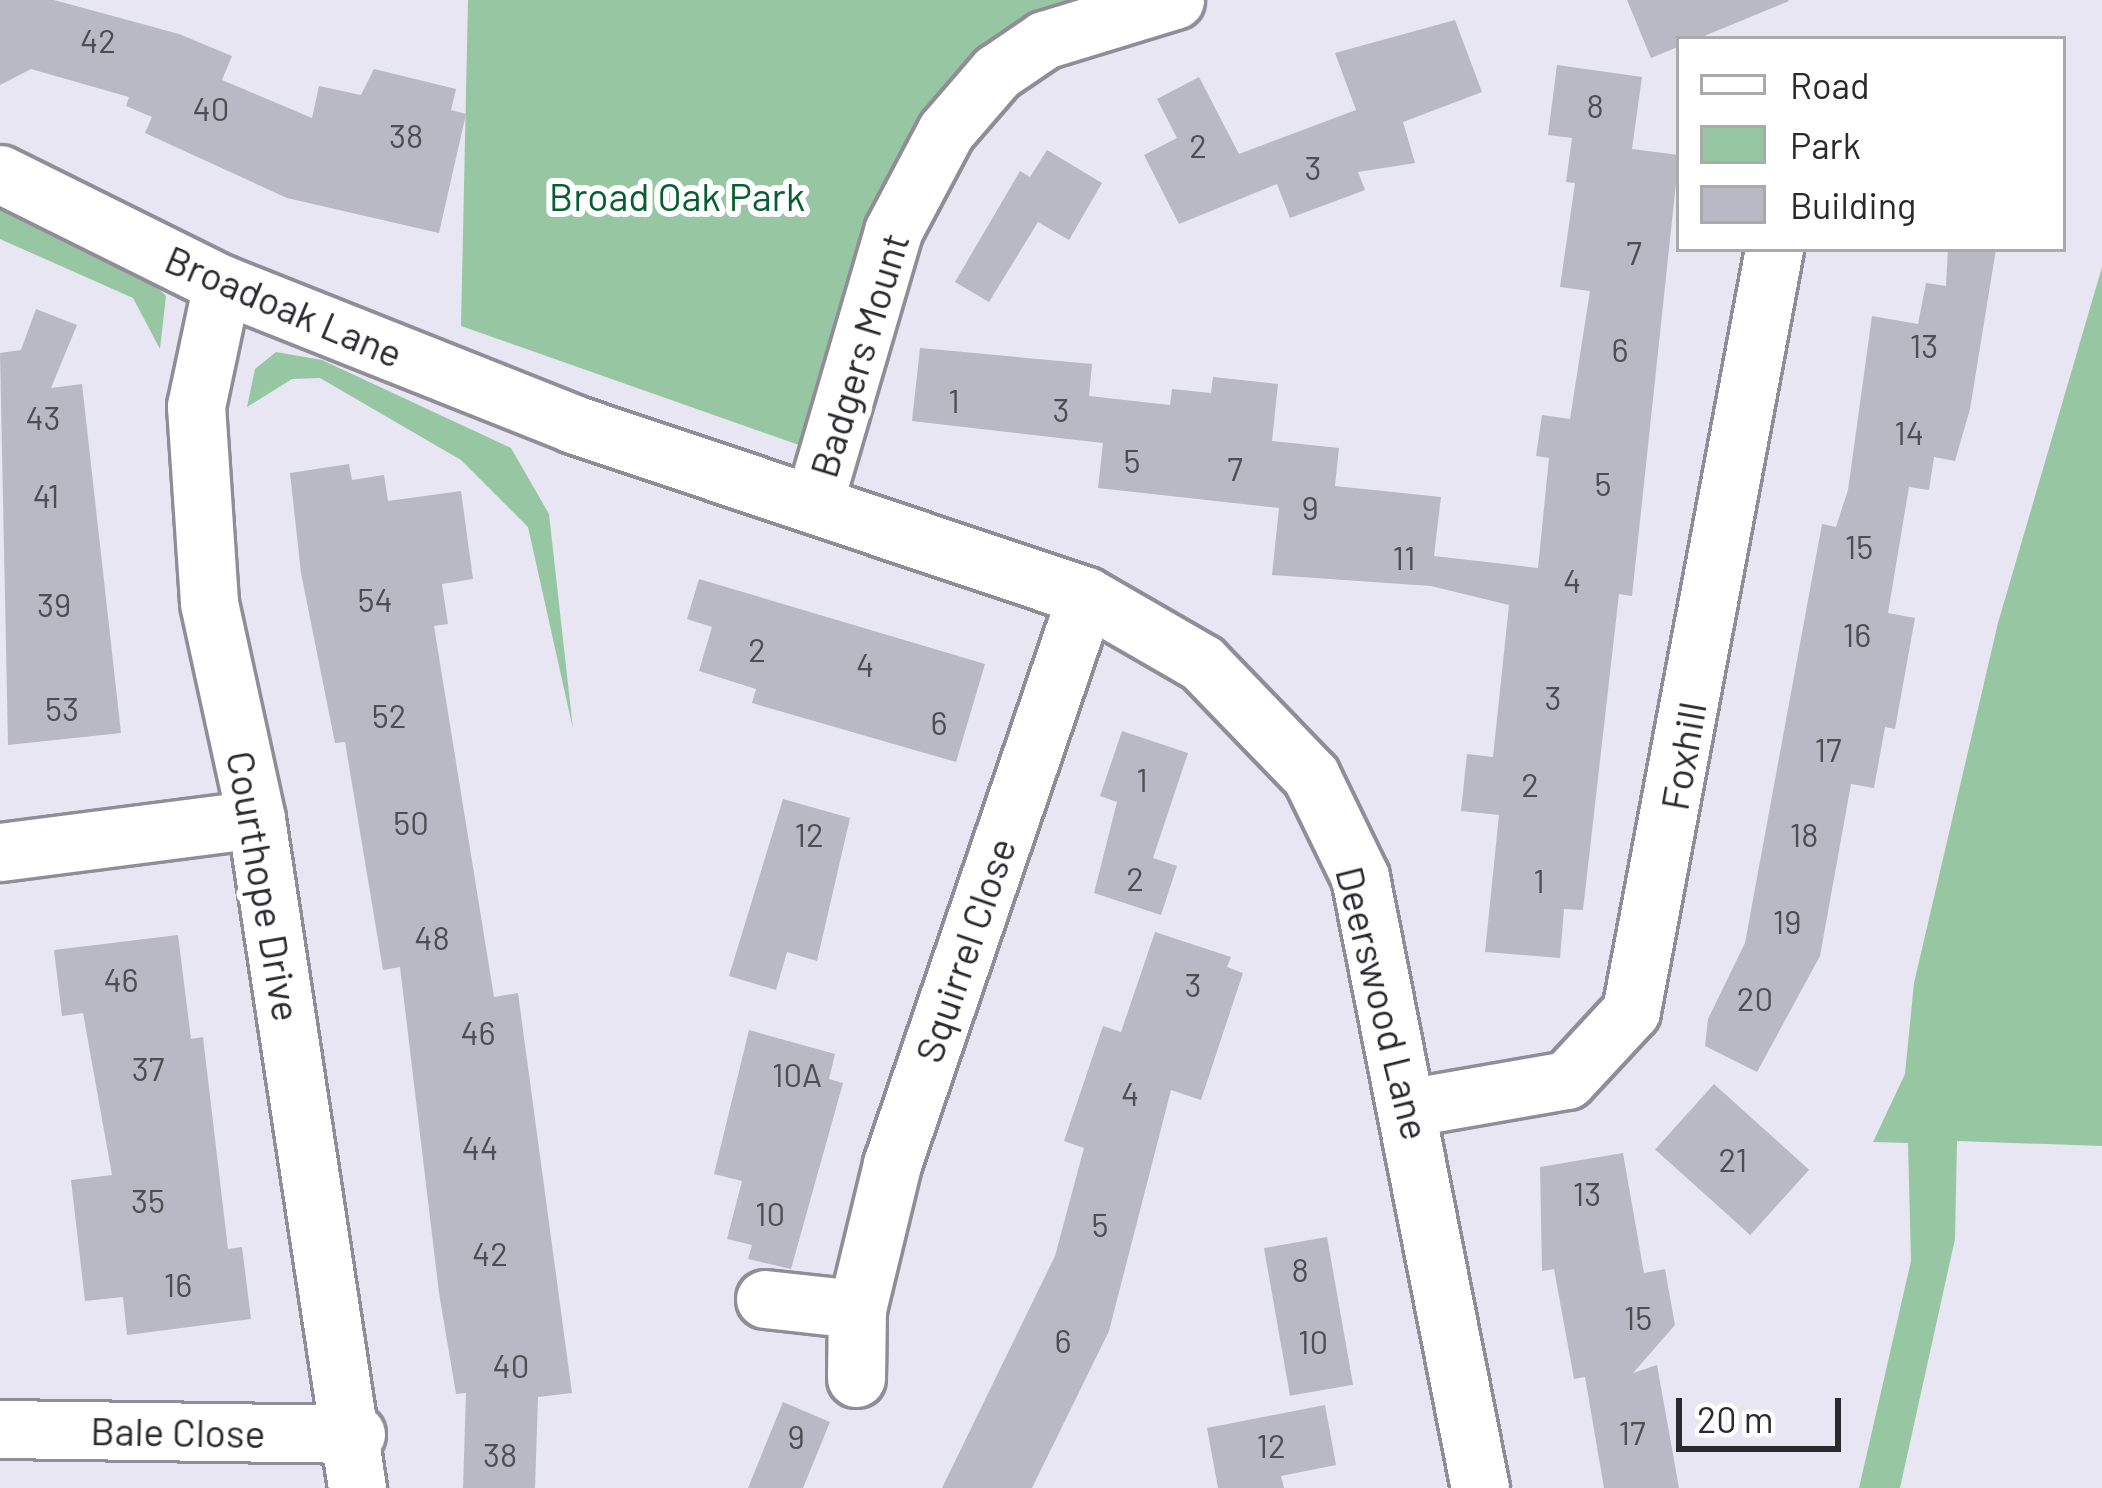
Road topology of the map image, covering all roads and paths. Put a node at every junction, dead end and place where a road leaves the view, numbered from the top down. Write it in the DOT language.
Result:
graph roads {
  1 [pos="1175,0"];
  2 [pos="0,174"];
  3 [pos="1773,252"];
  4 [pos="222,284"];
  5 [pos="573,424"];
  6 [pos="814,502"];
  7 [pos="1086,596"];
  8 [pos="256,819"];
  9 [pos="0,852"];
  10 [pos="1412,1107"];
  11 [pos="765,1299"];
  12 [pos="857,1309"];
  13 [pos="856,1378"];
  14 [pos="0,1429"];
  15 [pos="357,1461"];
  16 [pos="1480,1488"];
  1 -- 6 [label="street, Badgers Mount"];
  2 -- 4 [label="street, Broadoak Lane"];
  3 -- 10 [label="street, Foxhill"];
  4 -- 5 [label="street, Broadoak Lane"];
  4 -- 8 [label="street, Courthope Drive"];
  5 -- 6 [label="street, Deerswood Lane"];
  6 -- 7 [label="street, Deerswood Lane"];
  7 -- 10 [label="street, Deerswood Lane"];
  7 -- 12 [label="street, Squirrel Close"];
  8 -- 9 [label="street"];
  8 -- 15 [label="street, Courthope Drive"];
  10 -- 16 [label="street, Deerswood Lane"];
  11 -- 12 [label="street"];
  12 -- 13 [label="street, Squirrel Close"];
  14 -- 15 [label="street, Bale Close"];
}
